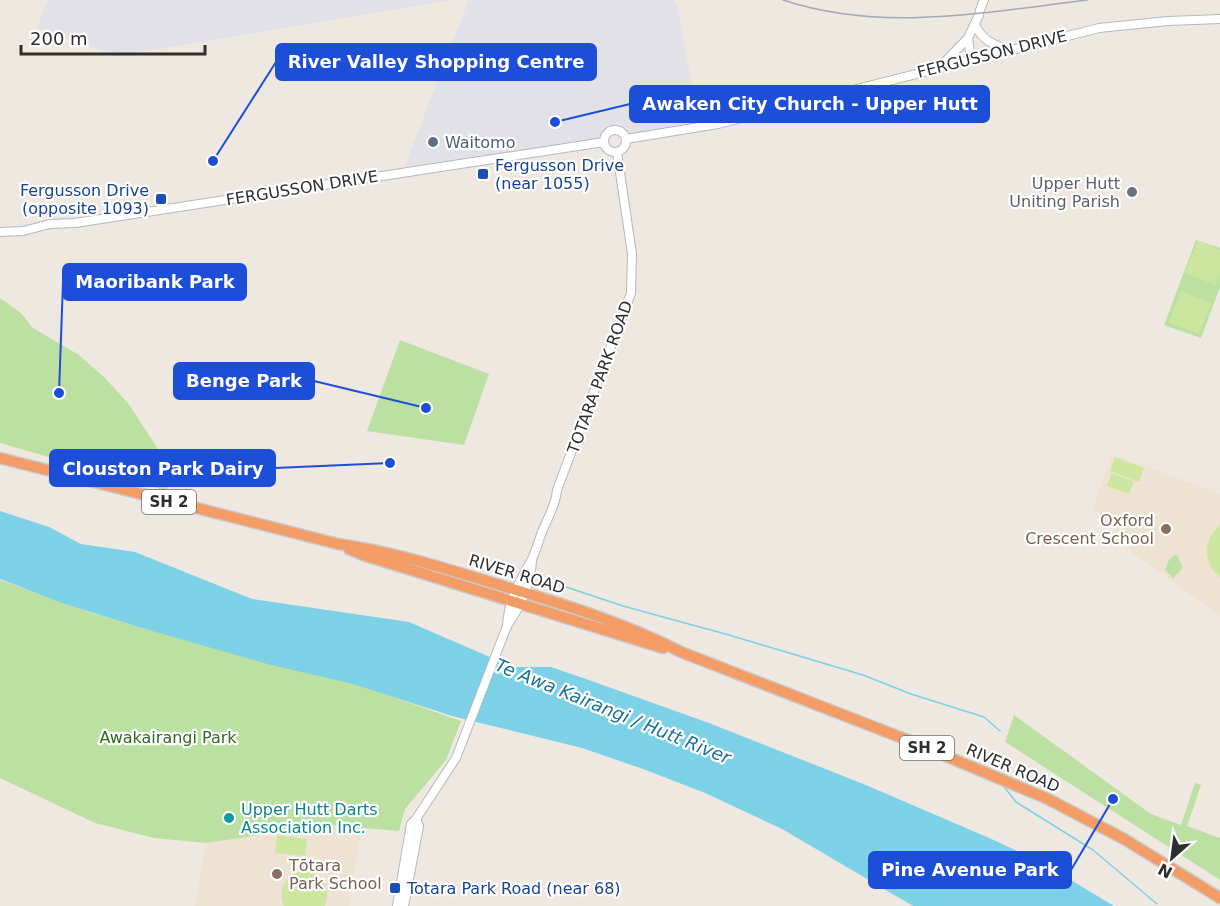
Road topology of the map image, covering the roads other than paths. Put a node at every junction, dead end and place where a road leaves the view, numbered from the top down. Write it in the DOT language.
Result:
graph roads {
  1 [pos="984,0"];
  2 [pos="1220,19"];
  3 [pos="974,27"];
  4 [pos="968,38"];
  5 [pos="1007,50"];
  6 [pos="973,58"];
  7 [pos="940,67"];
  8 [pos="626,139"];
  9 [pos="604,142"];
  10 [pos="617,152"];
  11 [pos="0,232"];
  12 [pos="0,458"];
  13 [pos="518,596"];
  14 [pos="416,819"];
  15 [pos="1220,898"];
  16 [pos="397,906"];
  17 [pos="404,906"];
  1 -- 3 [label="main road"];
  2 -- 5 [label="main road, FERGUSSON DRIVE"];
  3 -- 4 [label="main road"];
  3 -- 5 [label="main road"];
  3 -- 6 [label="main road"];
  4 -- 6 [label="main road"];
  4 -- 7 [label="main road"];
  5 -- 6 [label="main road, FERGUSSON DRIVE"];
  6 -- 7 [label="main road, FERGUSSON DRIVE"];
  7 -- 8 [label="main road, FERGUSSON DRIVE"];
  8 -- 9 [label="main road"];
  8 -- 10 [label="main road"];
  9 -- 10 [label="main road"];
  9 -- 11 [label="main road, FERGUSSON DRIVE"];
  10 -- 13 [label="main road, TOTARA PARK ROAD"];
  12 -- 13 [label="highway, RIVER ROAD / SH 2"];
  13 -- 14 [label="main road, TOTARA PARK ROAD"];
  13 -- 15 [label="highway, RIVER ROAD / SH 2"];
  14 -- 16 [label="main road, TOTARA PARK ROAD"];
  14 -- 17 [label="main road"];
}
